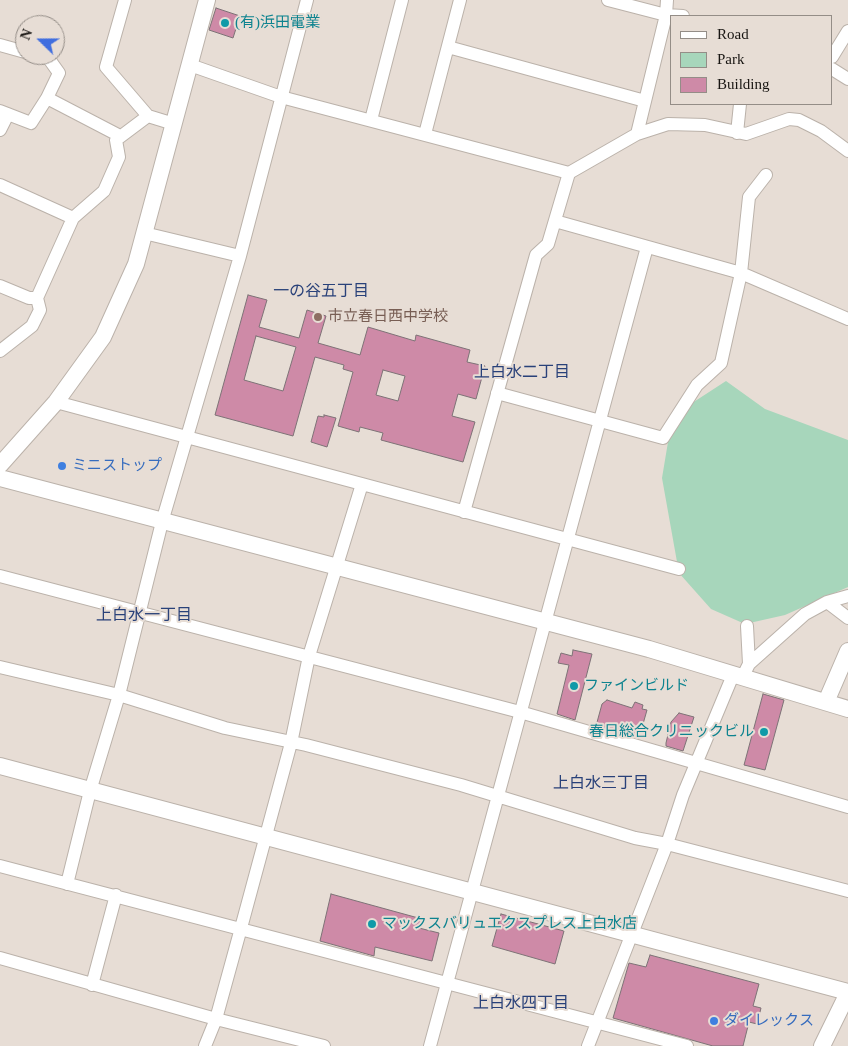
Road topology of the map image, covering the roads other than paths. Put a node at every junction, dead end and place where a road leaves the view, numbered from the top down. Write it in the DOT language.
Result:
graph roads {
  1 [pos="125,0"];
  2 [pos="207,0"];
  3 [pos="307,0"];
  4 [pos="402,0"];
  5 [pos="460,0"];
  6 [pos="608,0"];
  7 [pos="667,0"];
  8 [pos="666,15"];
  9 [pos="670,15"];
  10 [pos="848,31"];
  11 [pos="0,45"];
  12 [pos="448,47"];
  13 [pos="15,49"];
  14 [pos="833,55"];
  15 [pos="53,65"];
  16 [pos="190,65"];
  17 [pos="833,70"];
  18 [pos="848,79"];
  19 [pos="281,96"];
  20 [pos="47,98"];
  21 [pos="645,101"];
  22 [pos="740,105"];
  23 [pos="4,112"];
  24 [pos="148,116"];
  25 [pos="371,120"];
  26 [pos="174,124"];
  27 [pos="0,130"];
  28 [pos="737,133"];
  29 [pos="425,134"];
  30 [pos="637,134"];
  31 [pos="120,136"];
  32 [pos="848,151"];
  33 [pos="569,174"];
  34 [pos="766,174"];
  35 [pos="0,185"];
  36 [pos="73,218"];
  37 [pos="555,221"];
  38 [pos="144,233"];
  39 [pos="647,247"];
  40 [pos="240,256"];
  41 [pos="741,273"];
  42 [pos="0,286"];
  43 [pos="37,298"];
  44 [pos="848,320"];
  45 [pos="0,351"];
  46 [pos="497,393"];
  47 [pos="56,402"];
  48 [pos="601,422"];
  49 [pos="188,436"];
  50 [pos="0,465"];
  51 [pos="0,478"];
  52 [pos="362,484"];
  53 [pos="464,512"];
  54 [pos="162,522"];
  55 [pos="569,540"];
  56 [pos="337,567"];
  57 [pos="679,570"];
  58 [pos="0,576"];
  59 [pos="848,596"];
  60 [pos="827,602"];
  61 [pos="140,612"];
  62 [pos="848,618"];
  63 [pos="544,621"];
  64 [pos="747,626"];
  65 [pos="848,651"];
  66 [pos="310,656"];
  67 [pos="0,666"];
  68 [pos="741,672"];
  69 [pos="119,695"];
  70 [pos="826,702"];
  71 [pos="848,709"];
  72 [pos="520,712"];
  73 [pos="291,743"];
  74 [pos="698,762"];
  75 [pos="0,766"];
  76 [pos="90,791"];
  77 [pos="498,797"];
  78 [pos="848,807"];
  79 [pos="265,836"];
  80 [pos="667,844"];
  81 [pos="0,866"];
  82 [pos="67,884"];
  83 [pos="472,891"];
  84 [pos="848,891"];
  85 [pos="116,895"];
  86 [pos="241,928"];
  87 [pos="632,934"];
  88 [pos="0,958"];
  89 [pos="448,983"];
  90 [pos="92,985"];
  91 [pos="848,992"];
  92 [pos="216,1019"];
  93 [pos="597,1023"];
  94 [pos="205,1046"];
  95 [pos="324,1046"];
  96 [pos="430,1046"];
  97 [pos="588,1046"];
  98 [pos="687,1046"];
  99 [pos="822,1046"];
  1 -- 24 [label="street"];
  2 -- 16 [label="street"];
  3 -- 19 [label="street"];
  4 -- 25 [label="street"];
  5 -- 12 [label="street"];
  6 -- 8 [label="street"];
  7 -- 8 [label="street"];
  8 -- 9 [label="street"];
  8 -- 21 [label="street"];
  10 -- 14 [label="street"];
  11 -- 13 [label="street"];
  12 -- 21 [label="street"];
  12 -- 29 [label="street"];
  15 -- 20 [label="street"];
  16 -- 19 [label="street"];
  16 -- 26 [label="street"];
  17 -- 18 [label="street"];
  19 -- 25 [label="street"];
  19 -- 40 [label="street"];
  20 -- 23 [label="street"];
  20 -- 31 [label="street"];
  21 -- 30 [label="street"];
  22 -- 28 [label="street"];
  23 -- 27 [label="street"];
  24 -- 26 [label="street"];
  24 -- 31 [label="street"];
  25 -- 29 [label="street"];
  26 -- 38 [label="street"];
  28 -- 30 [label="street"];
  28 -- 32 [label="street"];
  29 -- 33 [label="street"];
  30 -- 33 [label="street"];
  31 -- 36 [label="street"];
  33 -- 37 [label="street"];
  34 -- 41 [label="street"];
  35 -- 36 [label="street"];
  36 -- 43 [label="street"];
  37 -- 39 [label="street"];
  37 -- 46 [label="street"];
  38 -- 40 [label="street"];
  38 -- 47 [label="street"];
  39 -- 41 [label="street"];
  39 -- 48 [label="street"];
  40 -- 49 [label="street"];
  41 -- 44 [label="street"];
  41 -- 48 [label="street"];
  42 -- 43 [label="street"];
  43 -- 45 [label="street"];
  46 -- 48 [label="street"];
  46 -- 53 [label="street"];
  47 -- 49 [label="street"];
  47 -- 50 [label="street"];
  48 -- 55 [label="street"];
  49 -- 52 [label="street"];
  49 -- 54 [label="street"];
  51 -- 54 [label="street"];
  52 -- 53 [label="street"];
  52 -- 56 [label="street"];
  53 -- 55 [label="street"];
  54 -- 56 [label="street"];
  54 -- 61 [label="street"];
  55 -- 57 [label="street"];
  55 -- 63 [label="street"];
  56 -- 63 [label="street"];
  56 -- 66 [label="street"];
  58 -- 61 [label="street"];
  59 -- 60 [label="street"];
  60 -- 62 [label="street"];
  60 -- 68 [label="street"];
  61 -- 66 [label="street"];
  61 -- 69 [label="street"];
  63 -- 68 [label="street"];
  63 -- 72 [label="street"];
  64 -- 68 [label="street"];
  65 -- 70 [label="street"];
  66 -- 72 [label="street"];
  66 -- 73 [label="street"];
  67 -- 69 [label="street"];
  68 -- 70 [label="street"];
  68 -- 74 [label="street"];
  69 -- 73 [label="street"];
  69 -- 76 [label="street"];
  70 -- 71 [label="street"];
  72 -- 74 [label="street"];
  72 -- 77 [label="street"];
  73 -- 77 [label="street"];
  73 -- 79 [label="street"];
  74 -- 78 [label="street"];
  74 -- 80 [label="street"];
  75 -- 76 [label="street"];
  76 -- 79 [label="street"];
  76 -- 82 [label="street"];
  77 -- 80 [label="street"];
  77 -- 83 [label="street"];
  79 -- 83 [label="street"];
  79 -- 86 [label="street"];
  80 -- 84 [label="street"];
  80 -- 87 [label="street"];
  81 -- 82 [label="street"];
  82 -- 85 [label="street"];
  83 -- 87 [label="street"];
  83 -- 89 [label="street"];
  85 -- 86 [label="street"];
  85 -- 90 [label="street"];
  86 -- 89 [label="street"];
  86 -- 92 [label="street"];
  87 -- 91 [label="street"];
  87 -- 93 [label="street"];
  88 -- 90 [label="street"];
  89 -- 93 [label="street"];
  89 -- 96 [label="street"];
  90 -- 92 [label="street"];
  91 -- 99 [label="street"];
  92 -- 94 [label="street"];
  92 -- 95 [label="street"];
  93 -- 97 [label="street"];
  93 -- 98 [label="street"];
}
